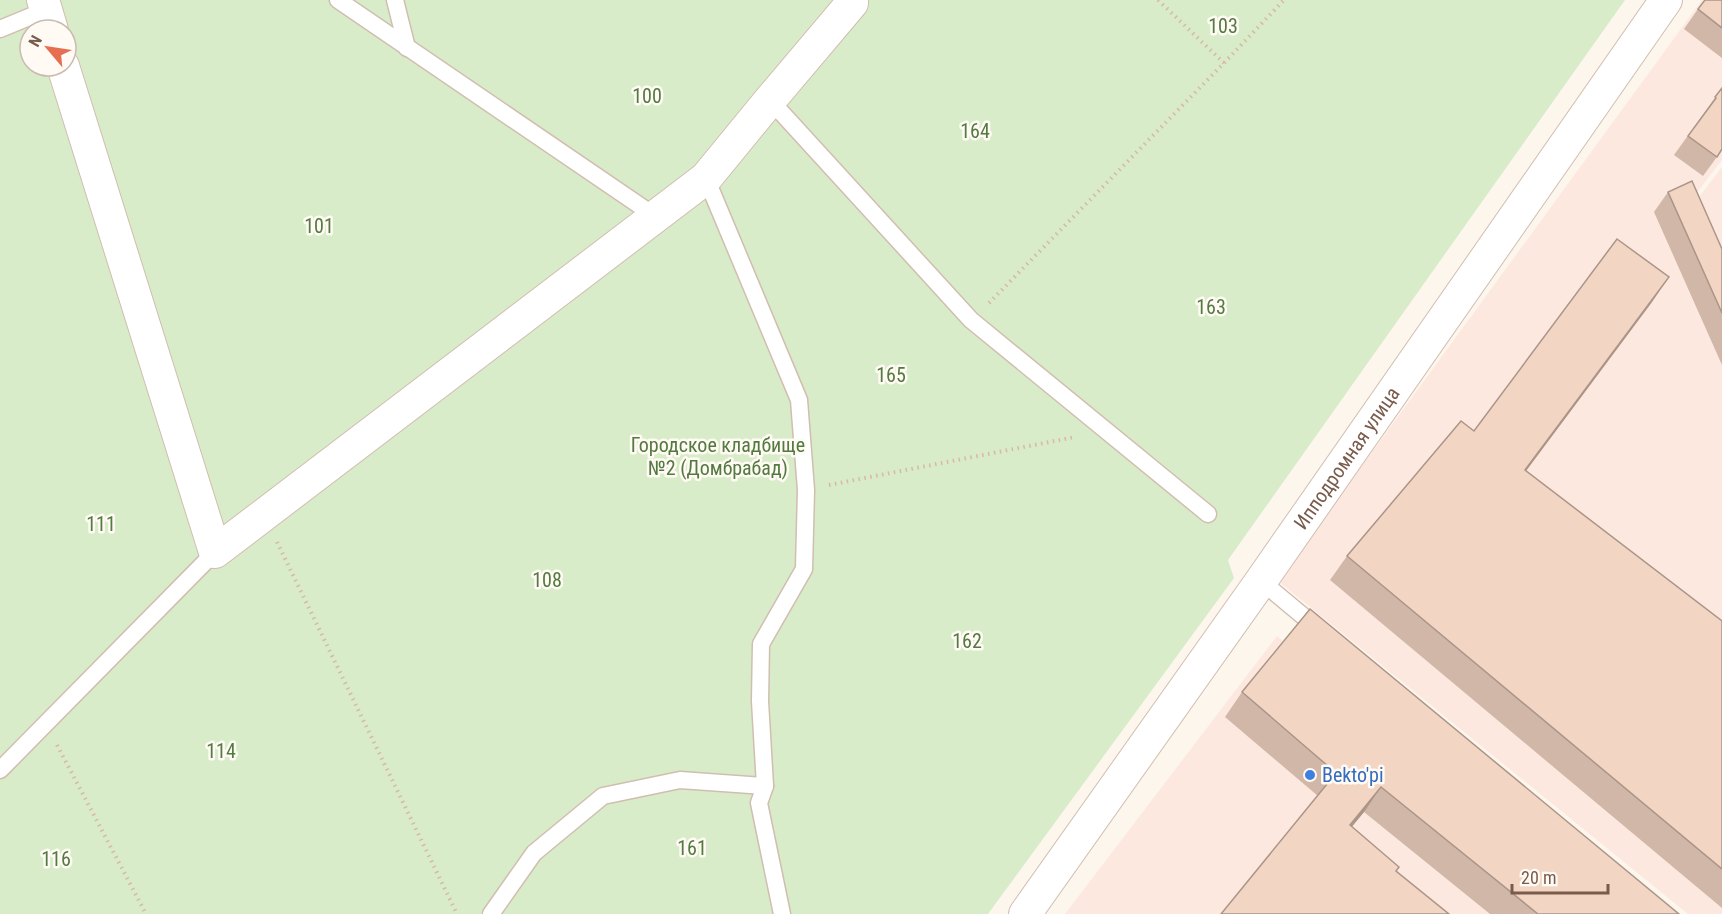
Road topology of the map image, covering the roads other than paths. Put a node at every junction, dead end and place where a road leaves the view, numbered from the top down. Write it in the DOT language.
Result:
graph roads {
  1 [pos="338,0"];
  2 [pos="395,0"];
  3 [pos="852,0"];
  4 [pos="1666,0"];
  5 [pos="47,13"];
  6 [pos="0,29"];
  7 [pos="407,48"];
  8 [pos="67,78"];
  9 [pos="770,100"];
  10 [pos="706,178"];
  11 [pos="655,216"];
  12 [pos="1208,514"];
  13 [pos="215,552"];
  14 [pos="1262,581"];
  15 [pos="1333,642"];
  16 [pos="0,770"];
  17 [pos="765,786"];
  18 [pos="491,914"];
  19 [pos="782,914"];
  20 [pos="1025,914"];
  1 -- 7 [label="lane"];
  2 -- 7 [label="lane"];
  3 -- 9 [label="street"];
  4 -- 14 [label="street, Ипподромная улица"];
  5 -- 6 [label="lane"];
  7 -- 11 [label="lane"];
  8 -- 13 [label="street"];
  9 -- 10 [label="street"];
  9 -- 12 [label="lane"];
  10 -- 11 [label="street"];
  10 -- 17 [label="lane"];
  11 -- 13 [label="street"];
  13 -- 16 [label="lane"];
  14 -- 15 [label="lane"];
  14 -- 20 [label="street, Ипподромная улица"];
  17 -- 18 [label="lane"];
  17 -- 19 [label="lane"];
}
